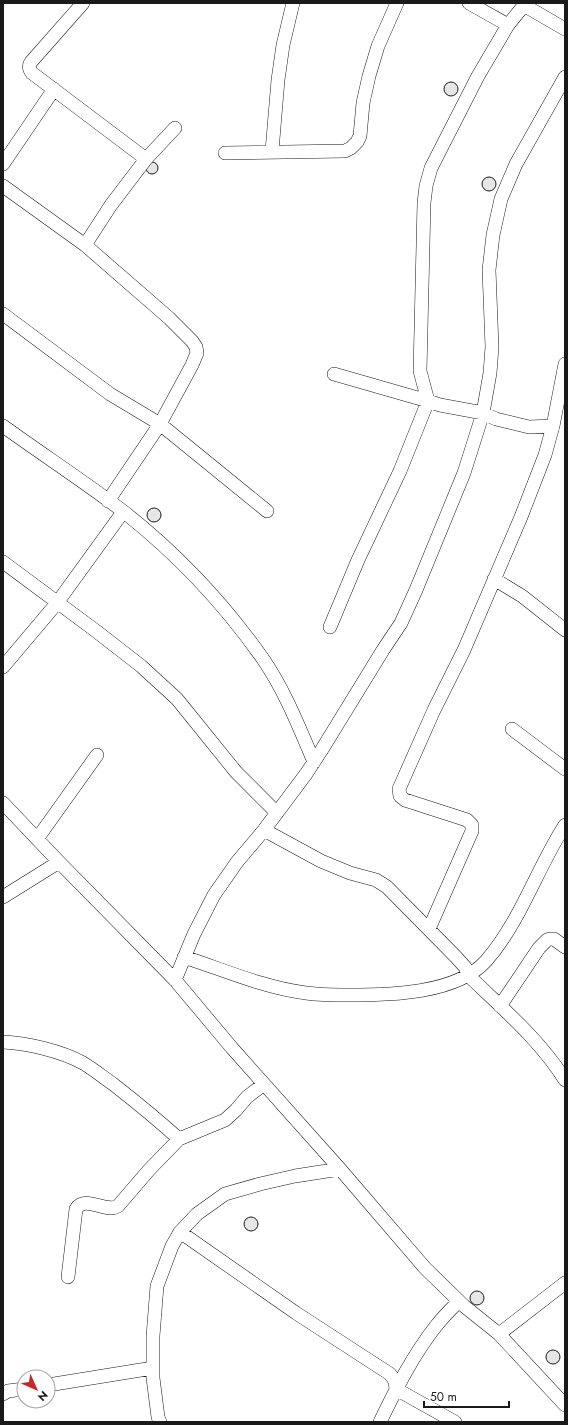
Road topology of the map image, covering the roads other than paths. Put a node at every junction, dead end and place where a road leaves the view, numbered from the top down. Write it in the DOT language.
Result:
graph roads {
  1 [pos="83,3"];
  2 [pos="293,3"];
  3 [pos="397,3"];
  4 [pos="468,3"];
  5 [pos="508,25"];
  6 [pos="565,30"];
  7 [pos="565,77"];
  8 [pos="54,89"];
  9 [pos="175,128"];
  10 [pos="272,152"];
  11 [pos="225,153"];
  12 [pos="146,159"];
  13 [pos="3,164"];
  14 [pos="3,186"];
  15 [pos="85,245"];
  16 [pos="3,314"];
  17 [pos="565,364"];
  18 [pos="334,374"];
  19 [pos="428,401"];
  20 [pos="483,413"];
  21 [pos="160,424"];
  22 [pos="3,426"];
  23 [pos="553,426"];
  24 [pos="108,501"];
  25 [pos="124,512"];
  26 [pos="267,512"];
  27 [pos="3,562"];
  28 [pos="494,579"];
  29 [pos="57,603"];
  30 [pos="330,627"];
  31 [pos="565,630"];
  32 [pos="3,667"];
  33 [pos="512,729"];
  34 [pos="97,755"];
  35 [pos="314,762"];
  36 [pos="565,769"];
  37 [pos="3,803"];
  38 [pos="277,813"];
  39 [pos="565,825"];
  40 [pos="264,830"];
  41 [pos="37,839"];
  42 [pos="59,862"];
  43 [pos="3,897"];
  44 [pos="429,929"];
  45 [pos="565,947"];
  46 [pos="184,957"];
  47 [pos="469,976"];
  48 [pos="175,980"];
  49 [pos="500,1006"];
  50 [pos="3,1042"];
  51 [pos="565,1080"];
  52 [pos="264,1084"];
  53 [pos="179,1139"];
  54 [pos="340,1169"];
  55 [pos="180,1232"];
  56 [pos="68,1278"];
  57 [pos="565,1283"];
  58 [pos="459,1301"];
  59 [pos="499,1334"];
  60 [pos="153,1368"];
  61 [pos="56,1384"];
  62 [pos="396,1389"];
  63 [pos="16,1390"];
  64 [pos="3,1394"];
  65 [pos="565,1405"];
  66 [pos="160,1422"];
  67 [pos="380,1422"];
  68 [pos="455,1422"];
  1 -- 8 [label="street"];
  2 -- 10 [label="street"];
  3 -- 10 [label="street"];
  4 -- 5 [label="street"];
  5 -- 6 [label="street"];
  5 -- 19 [label="street"];
  7 -- 20 [label="street"];
  8 -- 12 [label="street"];
  8 -- 13 [label="street"];
  9 -- 12 [label="street"];
  10 -- 11 [label="street"];
  12 -- 15 [label="street"];
  14 -- 15 [label="street"];
  15 -- 21 [label="street"];
  16 -- 21 [label="street"];
  17 -- 23 [label="street"];
  18 -- 19 [label="street"];
  19 -- 20 [label="street"];
  19 -- 30 [label="street"];
  20 -- 23 [label="street"];
  20 -- 35 [label="street"];
  21 -- 24 [label="street"];
  21 -- 26 [label="street"];
  22 -- 24 [label="street"];
  23 -- 28 [label="street"];
  24 -- 25 [label="street"];
  25 -- 29 [label="street"];
  25 -- 35 [label="street"];
  27 -- 29 [label="street"];
  28 -- 31 [label="street"];
  28 -- 44 [label="street"];
  29 -- 32 [label="street"];
  29 -- 38 [label="street"];
  33 -- 36 [label="street"];
  34 -- 41 [label="street"];
  35 -- 38 [label="street"];
  37 -- 41 [label="street"];
  38 -- 40 [label="street"];
  39 -- 47 [label="street"];
  40 -- 44 [label="street"];
  40 -- 46 [label="street"];
  41 -- 42 [label="street"];
  42 -- 43 [label="street"];
  42 -- 48 [label="street"];
  44 -- 47 [label="street"];
  45 -- 49 [label="street"];
  46 -- 47 [label="street"];
  46 -- 48 [label="street"];
  47 -- 49 [label="street"];
  48 -- 52 [label="street"];
  49 -- 51 [label="street"];
  50 -- 53 [label="street"];
  52 -- 53 [label="street"];
  52 -- 54 [label="street"];
  53 -- 56 [label="street"];
  54 -- 55 [label="street"];
  54 -- 58 [label="street"];
  55 -- 60 [label="street"];
  55 -- 62 [label="street"];
  57 -- 59 [label="street"];
  58 -- 59 [label="street"];
  58 -- 62 [label="street"];
  59 -- 65 [label="street"];
  60 -- 61 [label="street"];
  60 -- 66 [label="street"];
  62 -- 67 [label="street"];
  62 -- 68 [label="street"];
  63 -- 64 [label="street"];
}
